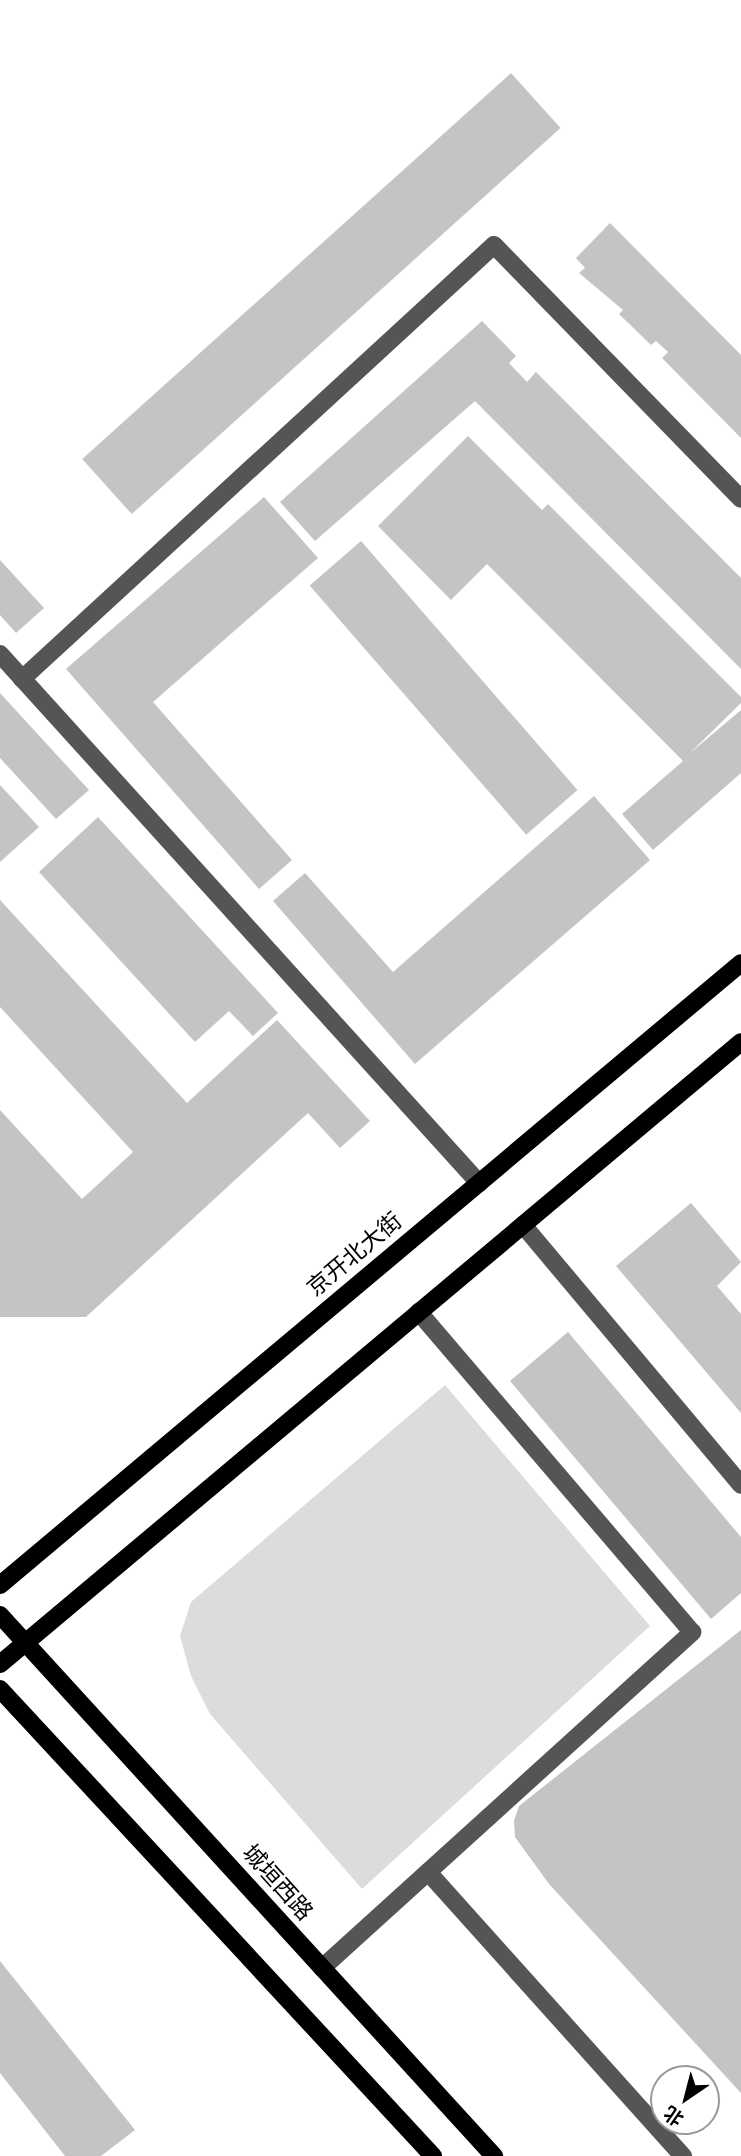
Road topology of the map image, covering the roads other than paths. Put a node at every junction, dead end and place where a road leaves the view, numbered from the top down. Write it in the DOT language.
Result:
graph roads {
  1 [pos="741,499"];
  2 [pos="0,654"];
  3 [pos="22,679"];
  4 [pos="741,963"];
  5 [pos="741,1042"];
  6 [pos="479,1183"];
  7 [pos="523,1225"];
  8 [pos="419,1312"];
  9 [pos="741,1485"];
  10 [pos="0,1585"];
  11 [pos="0,1615"];
  12 [pos="25,1642"];
  13 [pos="0,1664"];
  14 [pos="0,1689"];
  15 [pos="428,1872"];
  16 [pos="322,1968"];
  17 [pos="433,2156"];
  18 [pos="494,2156"];
  19 [pos="682,2156"];
  1 -- 3 [label="street"];
  2 -- 3 [label="street"];
  3 -- 6 [label="street"];
  4 -- 6 [label="main road, 京开北大街"];
  5 -- 7 [label="main road"];
  6 -- 10 [label="main road, 京开北大街"];
  7 -- 8 [label="main road"];
  7 -- 9 [label="street"];
  8 -- 12 [label="main road"];
  8 -- 15 [label="street"];
  11 -- 12 [label="main road, 城垣西路"];
  12 -- 13 [label="main road"];
  12 -- 16 [label="main road, 城垣西路"];
  14 -- 17 [label="main road"];
  15 -- 16 [label="street"];
  15 -- 19 [label="street"];
  16 -- 18 [label="main road, 城垣西路"];
}
